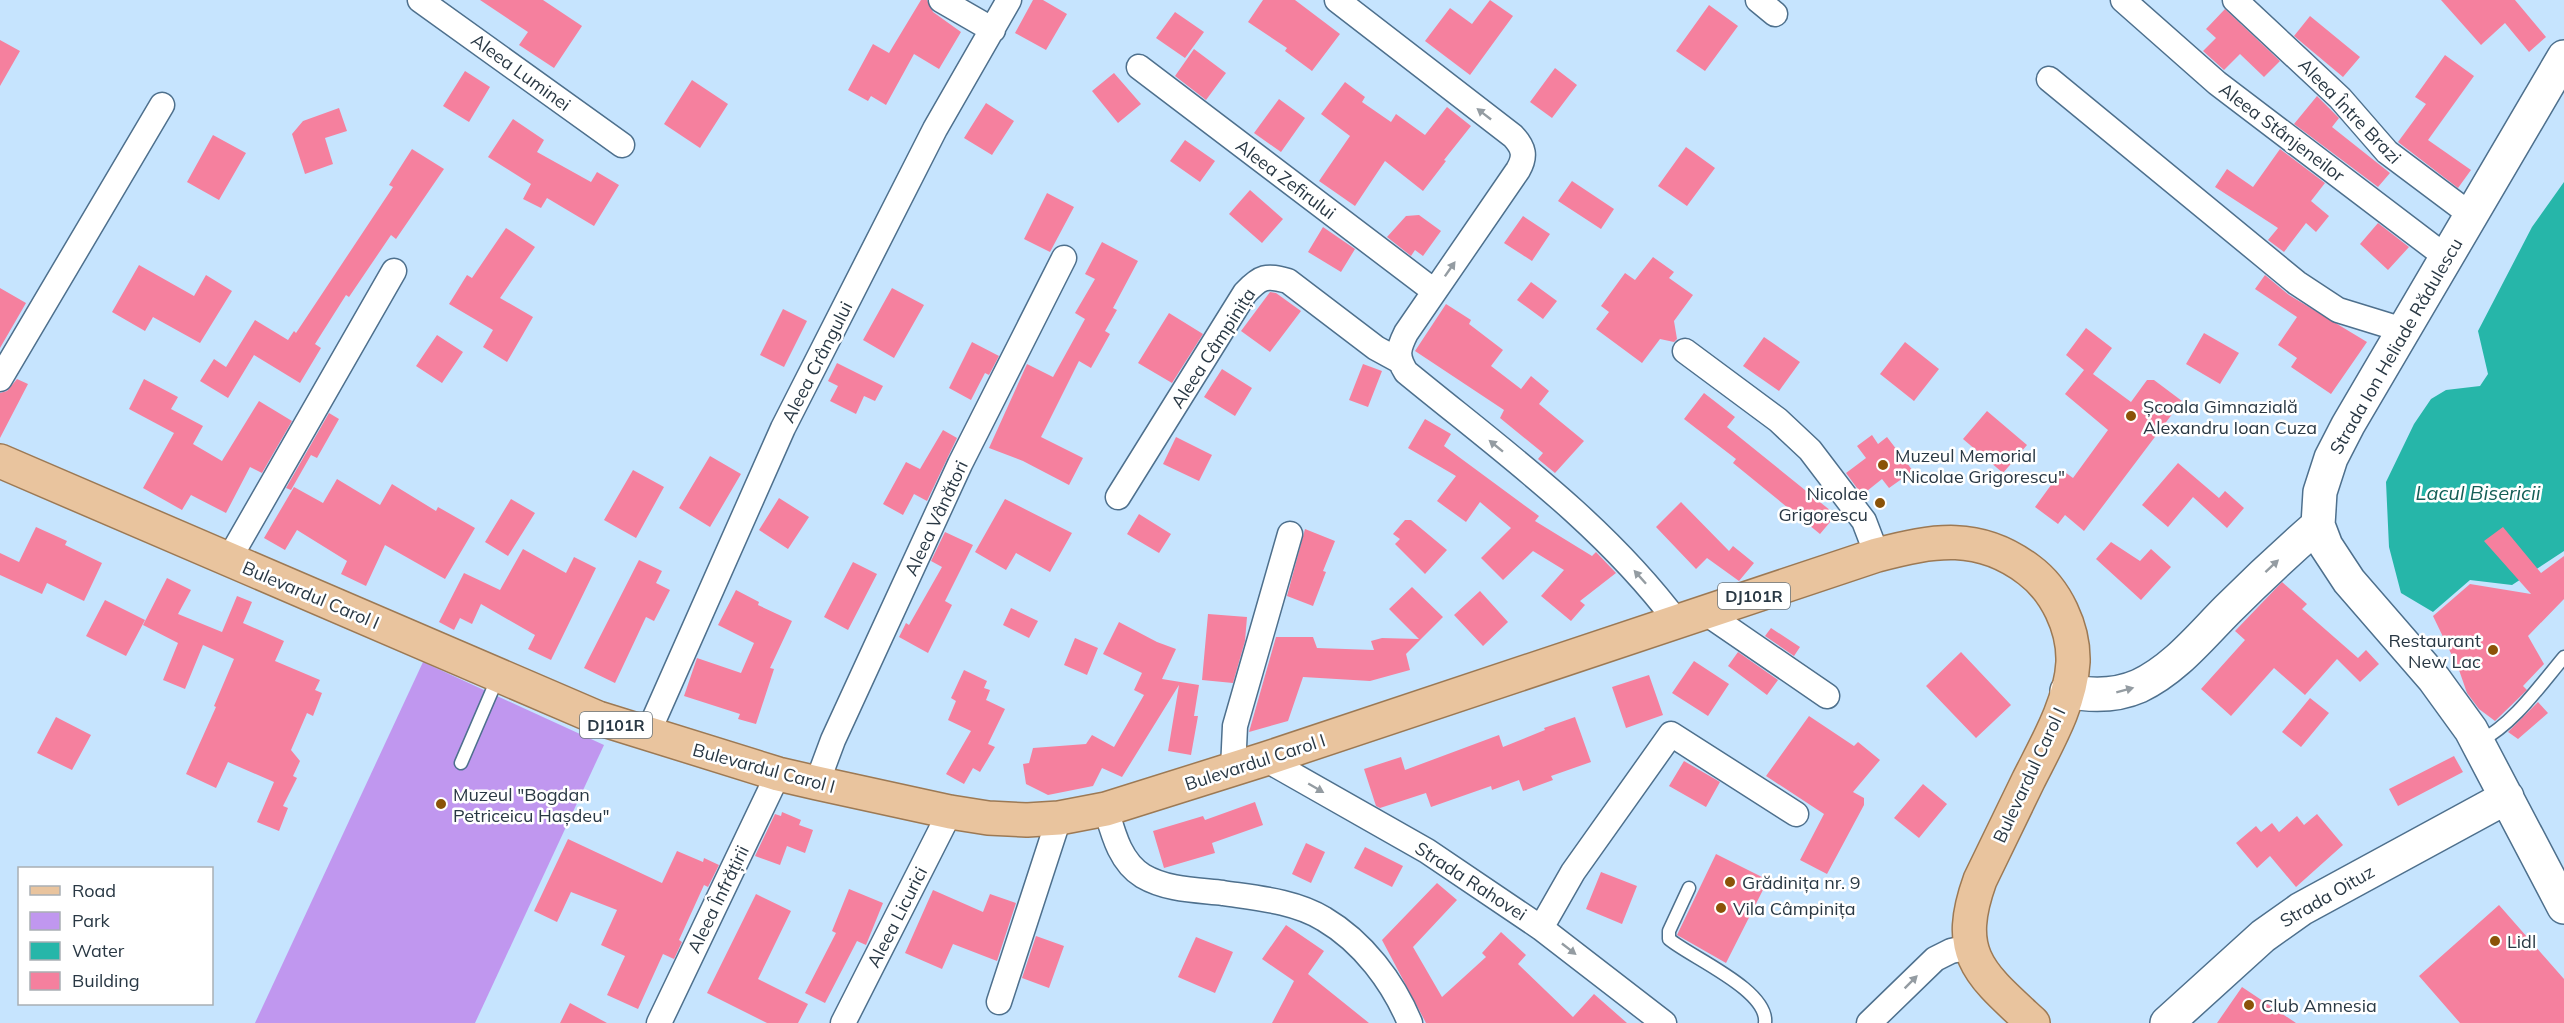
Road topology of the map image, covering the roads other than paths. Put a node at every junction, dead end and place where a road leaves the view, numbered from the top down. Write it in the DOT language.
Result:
graph roads {
  1 [pos="420,0"];
  2 [pos="941,0"];
  3 [pos="1009,0"];
  4 [pos="1337,0"];
  5 [pos="2123,0"];
  6 [pos="2235,0"];
  7 [pos="993,30"];
  8 [pos="2564,57"];
  9 [pos="1139,67"];
  10 [pos="2049,79"];
  11 [pos="162,105"];
  12 [pos="622,145"];
  13 [pos="2470,215"];
  14 [pos="2446,257"];
  15 [pos="1064,258"];
  16 [pos="394,271"];
  17 [pos="1434,291"];
  18 [pos="2403,330"];
  19 [pos="1685,351"];
  20 [pos="1398,360"];
  21 [pos="0,379"];
  22 [pos="0,461"];
  23 [pos="1118,497"];
  24 [pos="2318,525"];
  25 [pos="1290,534"];
  26 [pos="1877,555"];
  27 [pos="229,559"];
  28 [pos="1692,617"];
  29 [pos="2564,657"];
  30 [pos="498,677"];
  31 [pos="2067,691"];
  32 [pos="1827,696"];
  33 [pos="647,735"];
  34 [pos="2479,742"];
  35 [pos="1265,759"];
  36 [pos="461,763"];
  37 [pos="1233,769"];
  38 [pos="778,774"];
  39 [pos="817,783"];
  40 [pos="2506,797"];
  41 [pos="1106,809"];
  42 [pos="950,812"];
  43 [pos="1796,814"];
  44 [pos="1059,818"];
  45 [pos="1689,888"];
  46 [pos="2564,907"];
  47 [pos="1541,928"];
  48 [pos="1970,947"];
  49 [pos="999,1002"];
  50 [pos="659,1023"];
  51 [pos="843,1023"];
  52 [pos="1410,1023"];
  53 [pos="1664,1023"];
  54 [pos="1765,1023"];
  55 [pos="1869,1023"];
  56 [pos="2033,1023"];
  57 [pos="2167,1023"];
  1 -- 12 [label="street, Aleea Luminei"];
  2 -- 7 [label="street"];
  3 -- 7 [label="street, Aleea Crângului"];
  17 -- 4 [label="street, one-way"];
  5 -- 14 [label="street, Aleea Stânjeneilor"];
  6 -- 13 [label="street, Aleea Între Brazi"];
  7 -- 33 [label="street, Aleea Crângului"];
  8 -- 13 [label="street, Strada Ion Heliade Rădulescu"];
  9 -- 17 [label="street, Aleea Zefirului"];
  10 -- 18 [label="street"];
  11 -- 21 [label="street"];
  13 -- 14 [label="street, Strada Ion Heliade Rădulescu"];
  14 -- 18 [label="street, Strada Ion Heliade Rădulescu"];
  15 -- 39 [label="street, Aleea Vânători"];
  16 -- 27 [label="street"];
  17 -- 20 [label="street"];
  18 -- 24 [label="street, Strada Ion Heliade Rădulescu"];
  19 -- 26 [label="street"];
  20 -- 23 [label="street, Aleea Câmpinița"];
  28 -- 20 [label="street, one-way"];
  22 -- 27 [label="main road, Bulevardul Carol I / DJ101R"];
  31 -- 24 [label="street, one-way"];
  24 -- 34 [label="street"];
  25 -- 37 [label="street"];
  26 -- 28 [label="main road, Bulevardul Carol I / DJ101R"];
  26 -- 31 [label="main road, Bulevardul Carol I / DJ101R"];
  27 -- 30 [label="main road, Bulevardul Carol I / DJ101R"];
  28 -- 32 [label="street"];
  28 -- 35 [label="main road, Bulevardul Carol I / DJ101R"];
  29 -- 34 [label="lane"];
  30 -- 33 [label="main road, Bulevardul Carol I / DJ101R"];
  30 -- 36 [label="lane"];
  31 -- 48 [label="main road, Bulevardul Carol I / DJ101R"];
  33 -- 38 [label="main road, Bulevardul Carol I / DJ101R"];
  34 -- 40 [label="street"];
  35 -- 37 [label="main road, Bulevardul Carol I / DJ101R"];
  35 -- 47 [label="street, Strada Rahovei, one-way"];
  37 -- 41 [label="main road, Bulevardul Carol I / DJ101R"];
  38 -- 39 [label="main road, Bulevardul Carol I / DJ101R"];
  38 -- 50 [label="street, Aleea Înfrățirii"];
  39 -- 42 [label="main road, Bulevardul Carol I / DJ101R"];
  40 -- 46 [label="street"];
  40 -- 57 [label="street, Strada Oituz"];
  41 -- 44 [label="main road, Bulevardul Carol I / DJ101R"];
  41 -- 52 [label="street"];
  42 -- 44 [label="main road, Bulevardul Carol I / DJ101R"];
  42 -- 51 [label="street, Aleea Licurici"];
  43 -- 47 [label="street"];
  44 -- 49 [label="street"];
  45 -- 54 [label="lane"];
  47 -- 53 [label="street, Strada Rahovei, one-way"];
  55 -- 48 [label="street, one-way"];
  48 -- 56 [label="main road, Bulevardul Carol I / DJ101R"];
}
